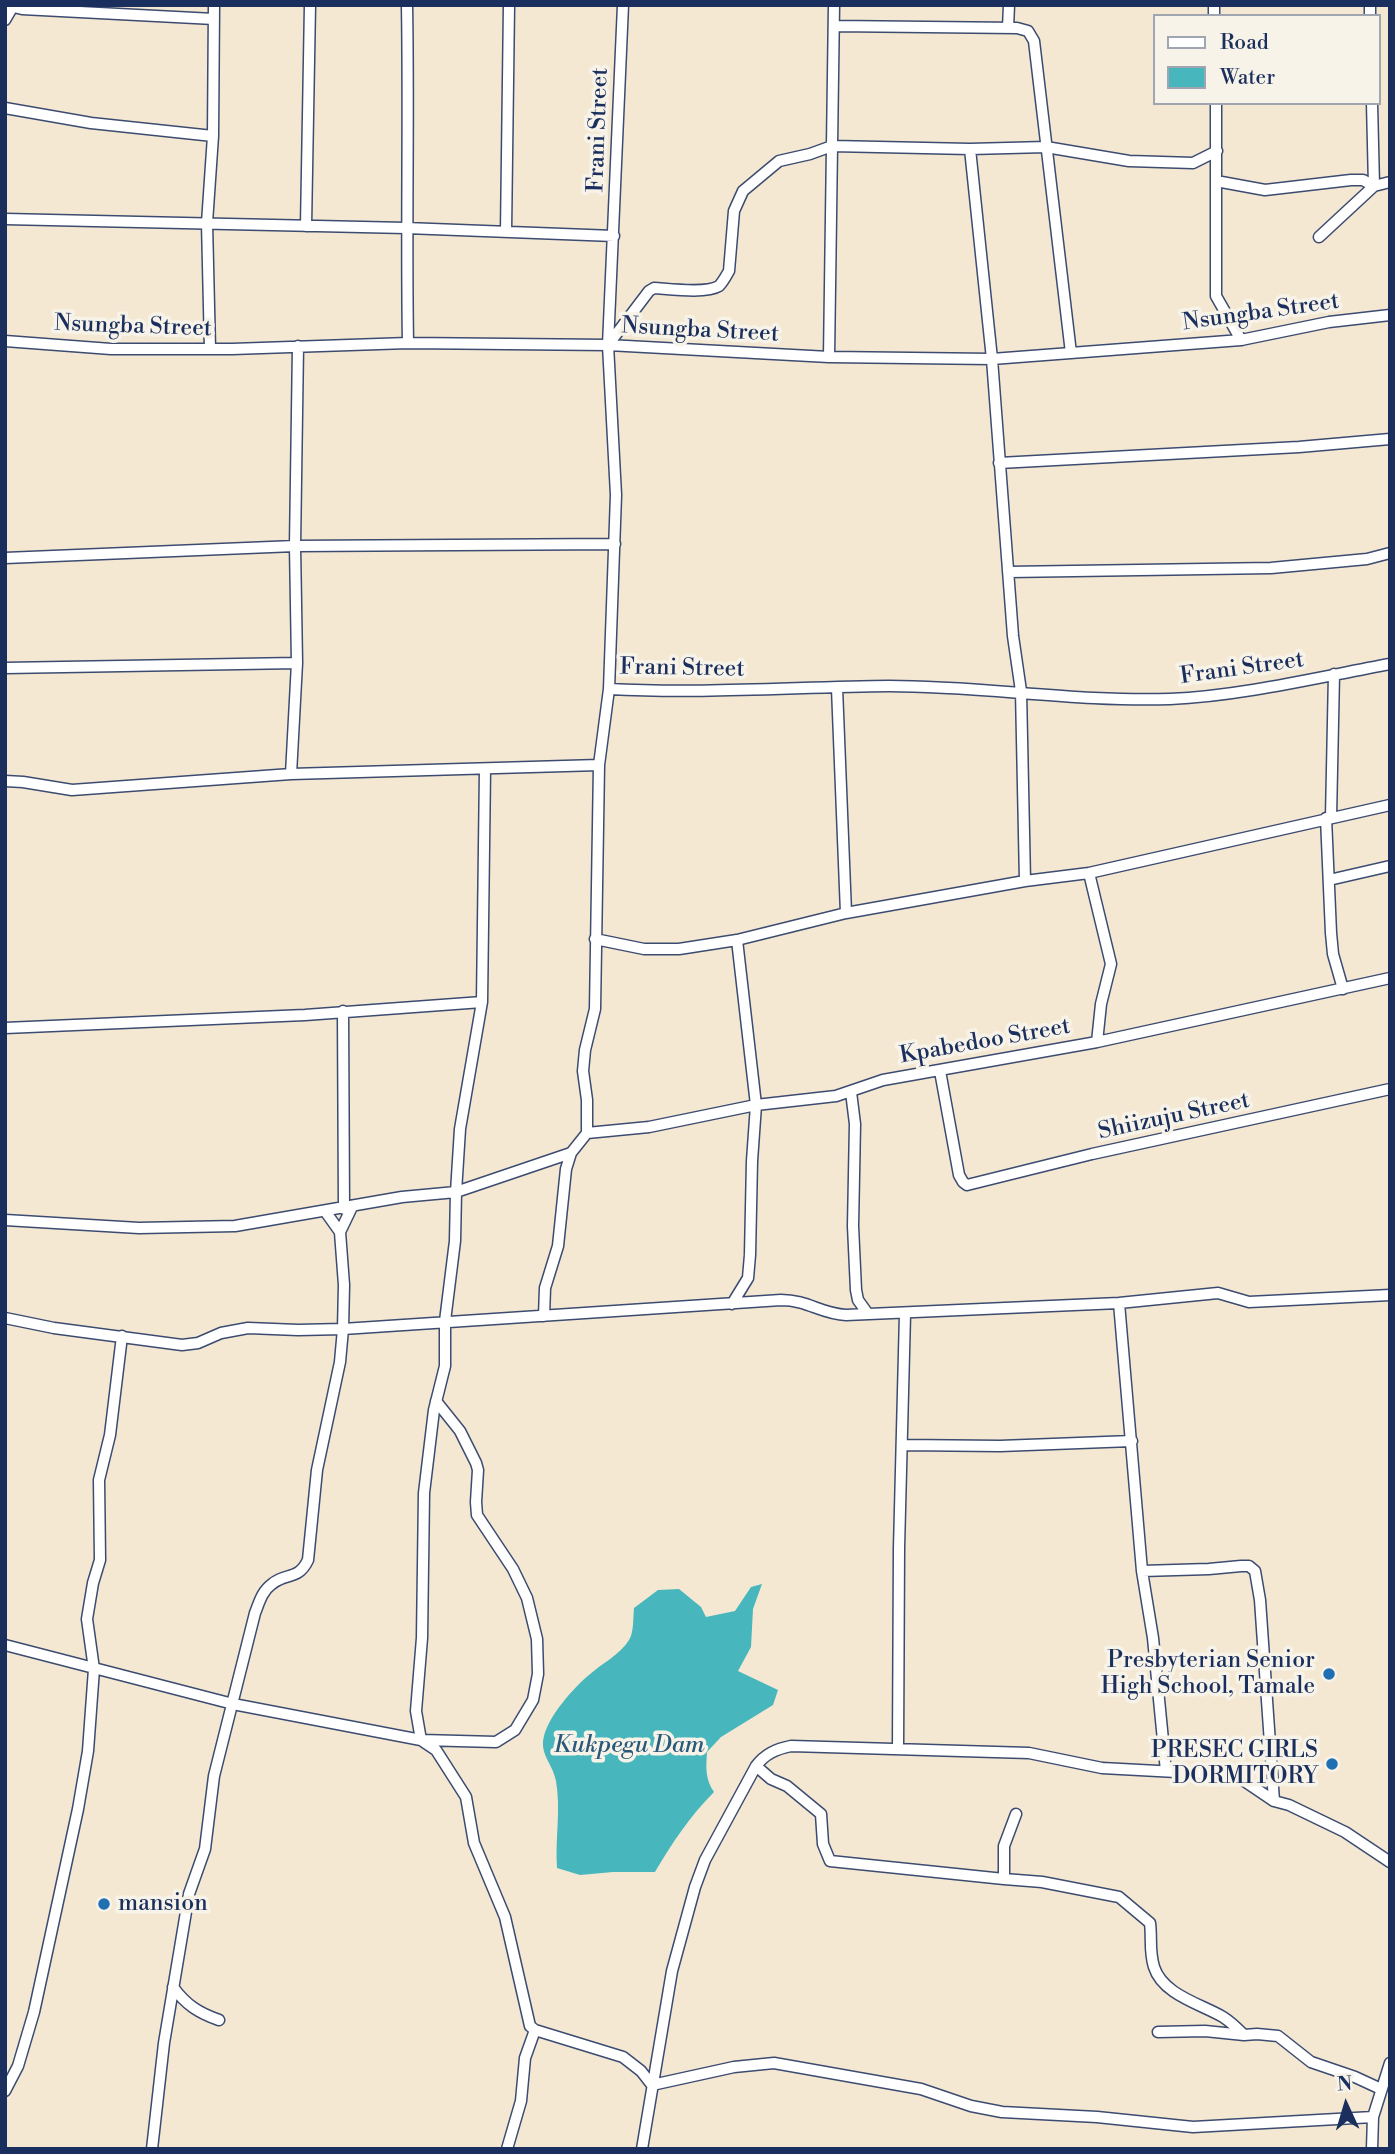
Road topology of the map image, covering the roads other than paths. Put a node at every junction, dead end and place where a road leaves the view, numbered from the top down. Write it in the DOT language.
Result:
graph roads {
  1 [pos="214,5"];
  2 [pos="310,5"];
  3 [pos="407,5"];
  4 [pos="509,5"];
  5 [pos="622,5"];
  6 [pos="834,5"];
  7 [pos="1009,5"];
  8 [pos="9,6"];
  9 [pos="214,19"];
  10 [pos="5,20"];
  11 [pos="835,26"];
  12 [pos="1008,28"];
  13 [pos="1216,105"];
  14 [pos="1372,105"];
  15 [pos="5,108"];
  16 [pos="213,136"];
  17 [pos="832,146"];
  18 [pos="1046,147"];
  19 [pos="970,149"];
  20 [pos="1217,151"];
  21 [pos="1216,181"];
  22 [pos="1390,181"];
  23 [pos="1374,186"];
  24 [pos="5,219"];
  25 [pos="206,223"];
  26 [pos="306,226"];
  27 [pos="406,228"];
  28 [pos="506,232"];
  29 [pos="614,236"];
  30 [pos="1319,237"];
  31 [pos="1390,315"];
  32 [pos="1241,340"];
  33 [pos="5,341"];
  34 [pos="408,343"];
  35 [pos="608,345"];
  36 [pos="298,346"];
  37 [pos="211,349"];
  38 [pos="1071,353"];
  39 [pos="829,357"];
  40 [pos="992,359"];
  41 [pos="1390,439"];
  42 [pos="999,463"];
  43 [pos="615,544"];
  44 [pos="295,546"];
  45 [pos="1390,553"];
  46 [pos="5,558"];
  47 [pos="1008,572"];
  48 [pos="297,663"];
  49 [pos="1390,664"];
  50 [pos="5,668"];
  51 [pos="1334,674"];
  52 [pos="837,688"];
  53 [pos="609,689"];
  54 [pos="1021,691"];
  55 [pos="599,765"];
  56 [pos="485,769"];
  57 [pos="291,774"];
  58 [pos="5,782"];
  59 [pos="1390,805"];
  60 [pos="1328,818"];
  61 [pos="1390,866"];
  62 [pos="1089,873"];
  63 [pos="1329,880"];
  64 [pos="1025,881"];
  65 [pos="846,913"];
  66 [pos="595,939"];
  67 [pos="737,940"];
  68 [pos="1390,978"];
  69 [pos="1343,989"];
  70 [pos="482,1002"];
  71 [pos="343,1011"];
  72 [pos="5,1028"];
  73 [pos="1097,1042"];
  74 [pos="940,1071"];
  75 [pos="1390,1089"];
  76 [pos="851,1092"];
  77 [pos="756,1105"];
  78 [pos="587,1133"];
  79 [pos="572,1153"];
  80 [pos="456,1192"];
  81 [pos="348,1208"];
  82 [pos="325,1211"];
  83 [pos="5,1220"];
  84 [pos="340,1232"];
  85 [pos="1390,1295"];
  86 [pos="1119,1303"];
  87 [pos="732,1304"];
  88 [pos="868,1314"];
  89 [pos="905,1314"];
  90 [pos="544,1317"];
  91 [pos="5,1318"];
  92 [pos="445,1321"];
  93 [pos="343,1329"];
  94 [pos="122,1336"];
  95 [pos="436,1401"];
  96 [pos="1132,1441"];
  97 [pos="903,1445"];
  98 [pos="1142,1571"];
  99 [pos="5,1645"];
  100 [pos="94,1669"];
  101 [pos="233,1704"];
  102 [pos="421,1740"];
  103 [pos="898,1749"];
  104 [pos="756,1766"];
  105 [pos="1166,1771"];
  106 [pos="1274,1801"];
  107 [pos="1016,1814"];
  108 [pos="1390,1862"];
  109 [pos="1004,1879"];
  110 [pos="173,1987"];
  111 [pos="219,2020"];
  112 [pos="535,2030"];
  113 [pos="1158,2032"];
  114 [pos="1244,2035"];
  115 [pos="1390,2063"];
  116 [pos="653,2085"];
  117 [pos="1381,2089"];
  118 [pos="5,2091"];
  119 [pos="1373,2117"];
  120 [pos="152,2149"];
  121 [pos="507,2149"];
  122 [pos="642,2149"];
  123 [pos="1372,2149"];
  1 -- 9 [label="street"];
  2 -- 26 [label="street"];
  3 -- 27 [label="street"];
  4 -- 28 [label="street"];
  5 -- 29 [label="street, Frani Street"];
  6 -- 11 [label="street"];
  7 -- 12 [label="street"];
  8 -- 9 [label="street"];
  8 -- 10 [label="street"];
  9 -- 16 [label="street"];
  11 -- 12 [label="street"];
  11 -- 17 [label="street"];
  12 -- 18 [label="street"];
  13 -- 20 [label="street"];
  14 -- 23 [label="street"];
  15 -- 16 [label="street"];
  16 -- 25 [label="street"];
  17 -- 19 [label="street"];
  17 -- 35 [label="street"];
  17 -- 39 [label="street"];
  18 -- 19 [label="street"];
  18 -- 20 [label="street"];
  18 -- 38 [label="street"];
  19 -- 40 [label="street"];
  20 -- 21 [label="street"];
  21 -- 23 [label="street"];
  21 -- 32 [label="street"];
  22 -- 23 [label="street"];
  23 -- 30 [label="street"];
  24 -- 25 [label="street"];
  25 -- 26 [label="street"];
  25 -- 37 [label="street"];
  26 -- 27 [label="street"];
  27 -- 28 [label="street"];
  27 -- 34 [label="street"];
  28 -- 29 [label="street"];
  29 -- 35 [label="street, Frani Street"];
  31 -- 32 [label="street, Nsungba Street"];
  32 -- 38 [label="street, Nsungba Street"];
  33 -- 37 [label="street, Nsungba Street"];
  34 -- 35 [label="street, Nsungba Street"];
  34 -- 36 [label="street, Nsungba Street"];
  35 -- 39 [label="street, Nsungba Street"];
  35 -- 43 [label="street, Frani Street"];
  36 -- 37 [label="street, Nsungba Street"];
  36 -- 44 [label="street"];
  38 -- 40 [label="street, Nsungba Street"];
  39 -- 40 [label="street, Nsungba Street"];
  40 -- 42 [label="street"];
  41 -- 42 [label="street"];
  42 -- 47 [label="street"];
  43 -- 44 [label="street"];
  43 -- 53 [label="street, Frani Street"];
  44 -- 46 [label="street"];
  44 -- 48 [label="street"];
  45 -- 47 [label="street"];
  47 -- 54 [label="street"];
  48 -- 50 [label="street"];
  48 -- 57 [label="street"];
  49 -- 51 [label="street, Frani Street"];
  51 -- 54 [label="street, Frani Street"];
  51 -- 60 [label="street"];
  52 -- 53 [label="street, Frani Street"];
  52 -- 54 [label="street, Frani Street"];
  52 -- 65 [label="street"];
  53 -- 55 [label="street"];
  54 -- 64 [label="street"];
  55 -- 56 [label="street"];
  55 -- 66 [label="street"];
  56 -- 57 [label="street"];
  56 -- 70 [label="street"];
  57 -- 58 [label="street"];
  59 -- 60 [label="street"];
  60 -- 62 [label="street"];
  60 -- 63 [label="street"];
  61 -- 63 [label="street"];
  62 -- 64 [label="street"];
  62 -- 73 [label="street"];
  63 -- 69 [label="street"];
  64 -- 65 [label="street"];
  65 -- 67 [label="street"];
  66 -- 67 [label="street"];
  66 -- 78 [label="street"];
  67 -- 77 [label="street"];
  68 -- 69 [label="street, Kpabedoo Street"];
  69 -- 73 [label="street, Kpabedoo Street"];
  70 -- 71 [label="street"];
  70 -- 80 [label="street"];
  71 -- 72 [label="street"];
  71 -- 81 [label="street"];
  73 -- 74 [label="street, Kpabedoo Street"];
  74 -- 75 [label="street, Shiizuju Street"];
  74 -- 76 [label="street, Kpabedoo Street"];
  76 -- 77 [label="street, Kpabedoo Street"];
  76 -- 88 [label="street"];
  77 -- 78 [label="street, Kpabedoo Street"];
  77 -- 87 [label="street"];
  78 -- 79 [label="street"];
  79 -- 80 [label="street"];
  79 -- 90 [label="street"];
  80 -- 81 [label="street"];
  80 -- 92 [label="street"];
  81 -- 82 [label="street"];
  81 -- 84 [label="street"];
  82 -- 83 [label="street"];
  82 -- 84 [label="street"];
  84 -- 93 [label="street"];
  85 -- 86 [label="street"];
  86 -- 89 [label="street"];
  86 -- 96 [label="street"];
  87 -- 88 [label="street"];
  87 -- 90 [label="street"];
  88 -- 89 [label="street"];
  89 -- 97 [label="street"];
  90 -- 92 [label="street"];
  91 -- 94 [label="street"];
  92 -- 93 [label="street"];
  92 -- 95 [label="street"];
  93 -- 94 [label="street"];
  93 -- 101 [label="street"];
  94 -- 100 [label="street"];
  95 -- 102 [label="street"];
  95 -- 102 [label="street"];
  96 -- 97 [label="street"];
  96 -- 98 [label="street"];
  97 -- 103 [label="street"];
  98 -- 105 [label="street"];
  98 -- 106 [label="street"];
  99 -- 100 [label="street"];
  100 -- 101 [label="street"];
  100 -- 118 [label="street"];
  101 -- 102 [label="street"];
  101 -- 110 [label="street"];
  102 -- 112 [label="street"];
  103 -- 104 [label="street"];
  103 -- 105 [label="street"];
  104 -- 109 [label="street"];
  104 -- 116 [label="street"];
  105 -- 106 [label="street"];
  106 -- 108 [label="street"];
  107 -- 109 [label="street"];
  109 -- 114 [label="street"];
  110 -- 111 [label="street"];
  110 -- 120 [label="street"];
  112 -- 116 [label="street"];
  112 -- 121 [label="street"];
  113 -- 114 [label="street"];
  114 -- 117 [label="street"];
  115 -- 117 [label="street"];
  116 -- 119 [label="street"];
  116 -- 122 [label="street"];
  117 -- 119 [label="street"];
  119 -- 123 [label="street"];
}
